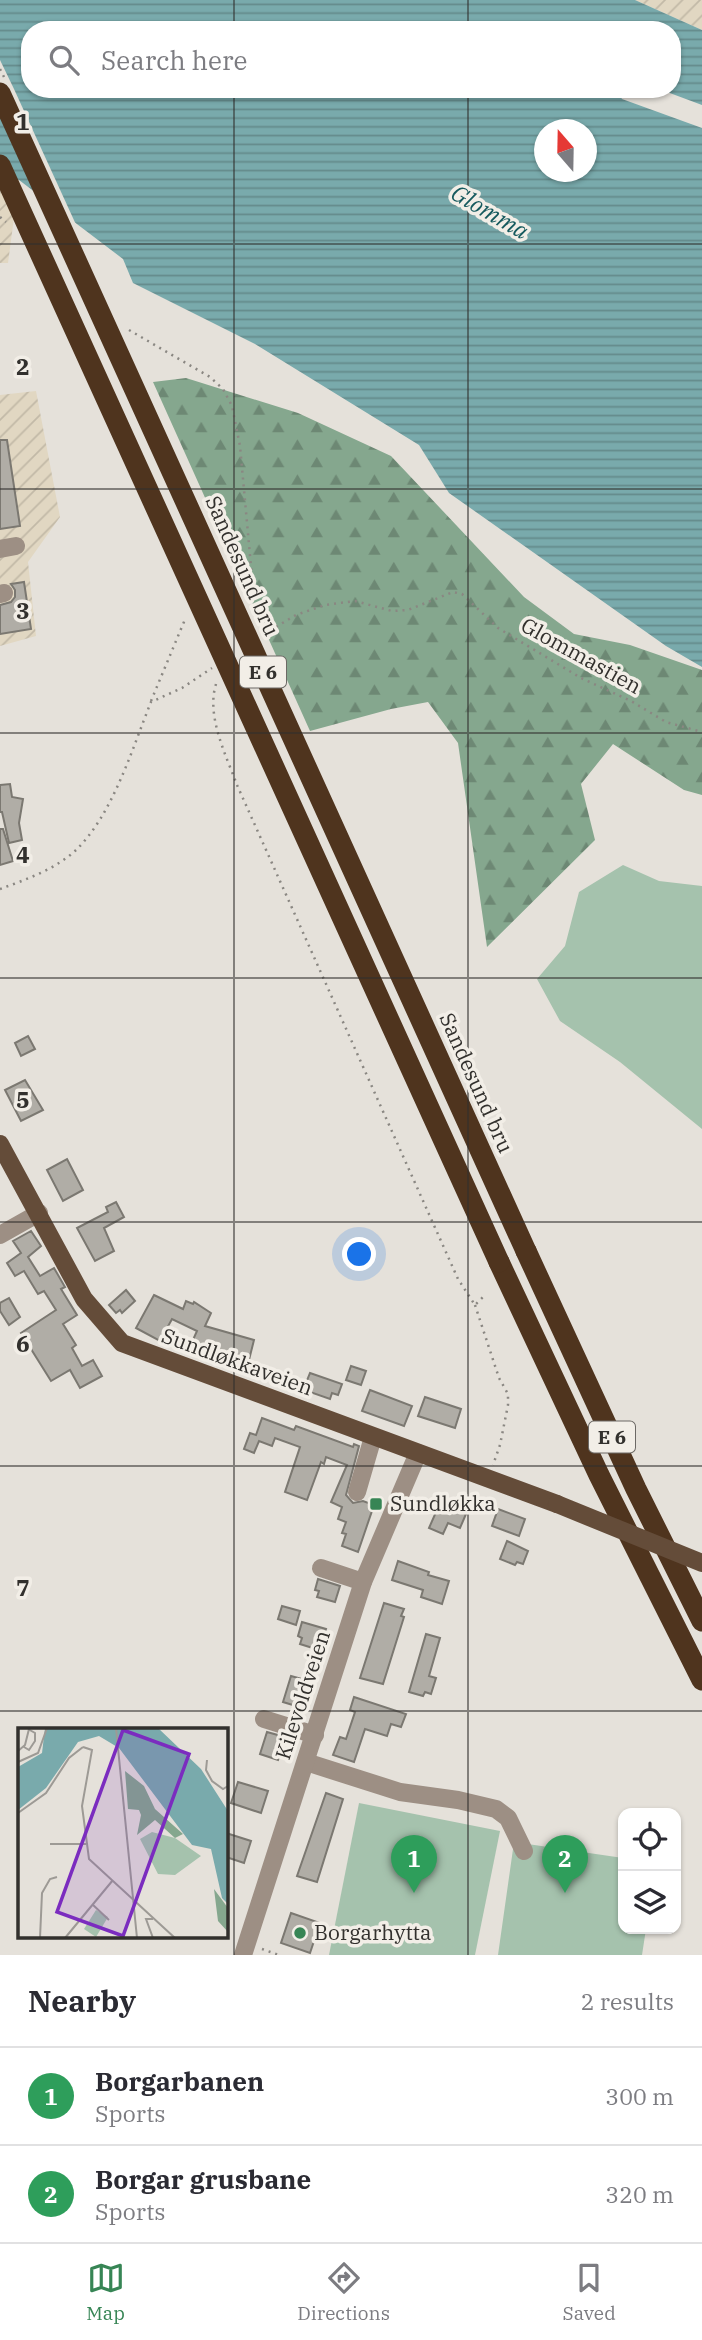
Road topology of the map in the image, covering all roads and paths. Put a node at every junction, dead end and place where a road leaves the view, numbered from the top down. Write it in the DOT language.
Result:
graph roads {
  1 [pos="0,93"];
  2 [pos="0,164"];
  3 [pos="187,615"];
  4 [pos="260,636"];
  5 [pos="215,666"];
  6 [pos="151,702"];
  7 [pos="702,732"];
  8 [pos="0,889"];
  9 [pos="0,1144"];
  10 [pos="39,1213"];
  11 [pos="0,1236"];
  12 [pos="475,1305"];
  13 [pos="373,1437"];
  14 [pos="418,1454"];
  15 [pos="489,1478"];
  16 [pos="357,1492"];
  17 [pos="702,1563"];
  18 [pos="321,1568"];
  19 [pos="363,1582"];
  20 [pos="702,1621"];
  21 [pos="702,1680"];
  22 [pos="264,1719"];
  23 [pos="315,1735"];
  24 [pos="306,1762"];
  25 [pos="524,1851"];
  26 [pos="243,1955"];
  1 -- 20 [label="highway, Sandesund bru / E 6, bridge"];
  2 -- 21 [label="highway, E 6, bridge"];
  3 -- 6 [label="path"];
  4 -- 7 [label="path, Glommastien"];
  5 -- 6 [label="path"];
  6 -- 8 [label="path"];
  9 -- 10 [label="main road, Sundløkkaveien"];
  10 -- 11 [label="street"];
  10 -- 13 [label="main road, Sundløkkaveien"];
  12 -- 15 [label="path"];
  13 -- 14 [label="main road, Sundløkkaveien"];
  13 -- 16 [label="street"];
  14 -- 15 [label="main road, Sundløkkaveien"];
  14 -- 19 [label="street, Kilevoldveien"];
  15 -- 17 [label="main road, Sundløkkaveien, bridge"];
  18 -- 19 [label="street"];
  19 -- 23 [label="street, Kilevoldveien"];
  22 -- 23 [label="street"];
  23 -- 24 [label="street, Kilevoldveien"];
  24 -- 25 [label="street"];
  24 -- 26 [label="street, Kilevoldveien"];
}
